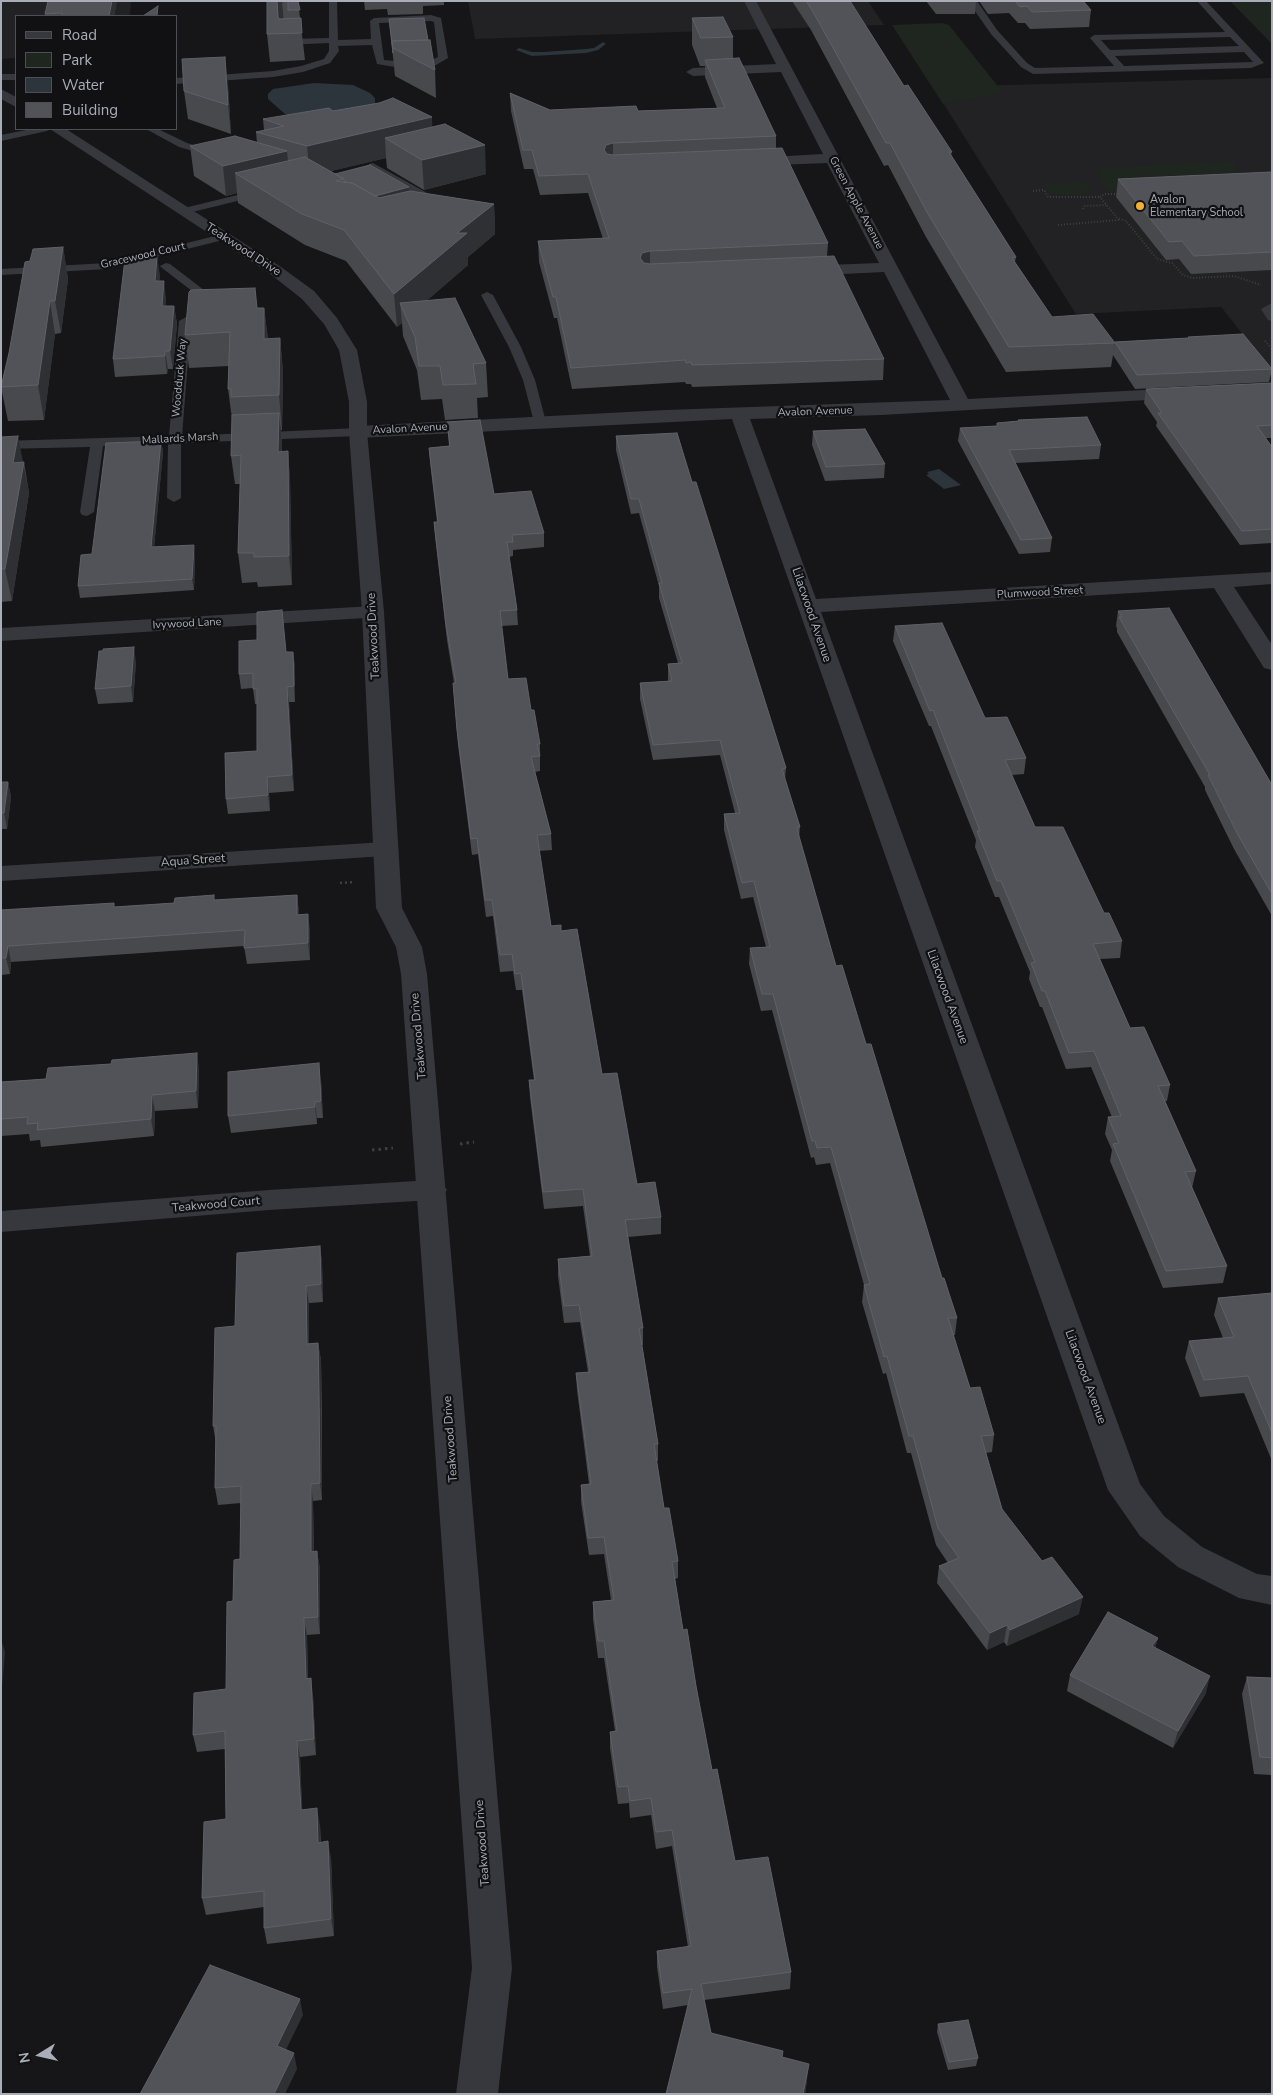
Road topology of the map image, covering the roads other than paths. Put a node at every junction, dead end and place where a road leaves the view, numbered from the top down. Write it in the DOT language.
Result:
graph roads {
  1 [pos="333,1"];
  2 [pos="750,1"];
  3 [pos="970,1"];
  4 [pos="1201,1"];
  5 [pos="285,28"];
  6 [pos="1232,34"];
  7 [pos="334,42"];
  8 [pos="376,42"];
  9 [pos="1246,49"];
  10 [pos="1108,53"];
  11 [pos="786,68"];
  12 [pos="1121,68"];
  13 [pos="692,72"];
  14 [pos="1,77"];
  15 [pos="15,77"];
  16 [pos="178,81"];
  17 [pos="1,93"];
  18 [pos="15,102"];
  19 [pos="39,130"];
  20 [pos="59,130"];
  21 [pos="153,130"];
  22 [pos="1,138"];
  23 [pos="221,156"];
  24 [pos="832,158"];
  25 [pos="392,162"];
  26 [pos="739,162"];
  27 [pos="272,190"];
  28 [pos="184,211"];
  29 [pos="429,213"];
  30 [pos="223,237"];
  31 [pos="166,266"];
  32 [pos="890,267"];
  33 [pos="1,272"];
  34 [pos="782,272"];
  35 [pos="487,295"];
  36 [pos="1272,306"];
  37 [pos="1272,318"];
  38 [pos="1204,392"];
  39 [pos="962,405"];
  40 [pos="739,414"];
  41 [pos="540,422"];
  42 [pos="358,432"];
  43 [pos="175,440"];
  44 [pos="96,443"];
  45 [pos="1,445"];
  46 [pos="174,498"];
  47 [pos="87,512"];
  48 [pos="1272,578"];
  49 [pos="1220,582"];
  50 [pos="808,606"];
  51 [pos="372,612"];
  52 [pos="1,635"];
  53 [pos="1272,663"];
  54 [pos="385,849"];
  55 [pos="1,874"];
  56 [pos="432,1190"];
  57 [pos="1,1222"];
  58 [pos="1272,1591"];
  59 [pos="477,2094"];
  1 -- 7 [label="lane"];
  2 -- 11 [label="street, Green Apple Avenue"];
  3 -- 12 [label="lane"];
  4 -- 6 [label="lane"];
  5 -- 7 [label="lane"];
  6 -- 9 [label="lane"];
  6 -- 10 [label="lane"];
  7 -- 8 [label="lane"];
  7 -- 16 [label="lane"];
  8 -- 8 [label="lane"];
  9 -- 10 [label="lane"];
  9 -- 12 [label="lane"];
  10 -- 12 [label="lane"];
  11 -- 13 [label="street"];
  11 -- 24 [label="street, Green Apple Avenue"];
  14 -- 15 [label="lane"];
  17 -- 18 [label="street"];
  19 -- 22 [label="lane"];
  20 -- 28 [label="street, Teakwood Drive"];
  21 -- 23 [label="lane"];
  24 -- 26 [label="street"];
  24 -- 32 [label="street, Green Apple Avenue"];
  25 -- 29 [label="lane"];
  27 -- 28 [label="lane"];
  28 -- 30 [label="street, Teakwood Drive"];
  30 -- 33 [label="lane, Gracewood Court"];
  30 -- 42 [label="street, Teakwood Drive"];
  31 -- 43 [label="lane, Woodduck Way"];
  32 -- 34 [label="street"];
  32 -- 39 [label="street, Green Apple Avenue"];
  35 -- 41 [label="lane"];
  36 -- 37 [label="lane"];
  38 -- 39 [label="street, Avalon Avenue"];
  39 -- 40 [label="street, Avalon Avenue"];
  40 -- 41 [label="street, Avalon Avenue"];
  40 -- 50 [label="street, Lilacwood Avenue"];
  41 -- 42 [label="street, Avalon Avenue"];
  42 -- 43 [label="lane, Mallards Marsh"];
  42 -- 51 [label="street, Teakwood Drive"];
  43 -- 44 [label="lane, Mallards Marsh"];
  43 -- 46 [label="lane, Woodduck Way"];
  44 -- 45 [label="lane, Mallards Marsh"];
  44 -- 47 [label="lane"];
  48 -- 49 [label="street, Plumwood Street"];
  49 -- 50 [label="street, Plumwood Street"];
  49 -- 53 [label="street"];
  50 -- 58 [label="street, Lilacwood Avenue"];
  51 -- 52 [label="street, Ivywood Lane"];
  51 -- 54 [label="street, Teakwood Drive"];
  54 -- 55 [label="street, Aqua Street"];
  54 -- 56 [label="street, Teakwood Drive"];
  56 -- 57 [label="street, Teakwood Court"];
  56 -- 59 [label="street, Teakwood Drive"];
}
